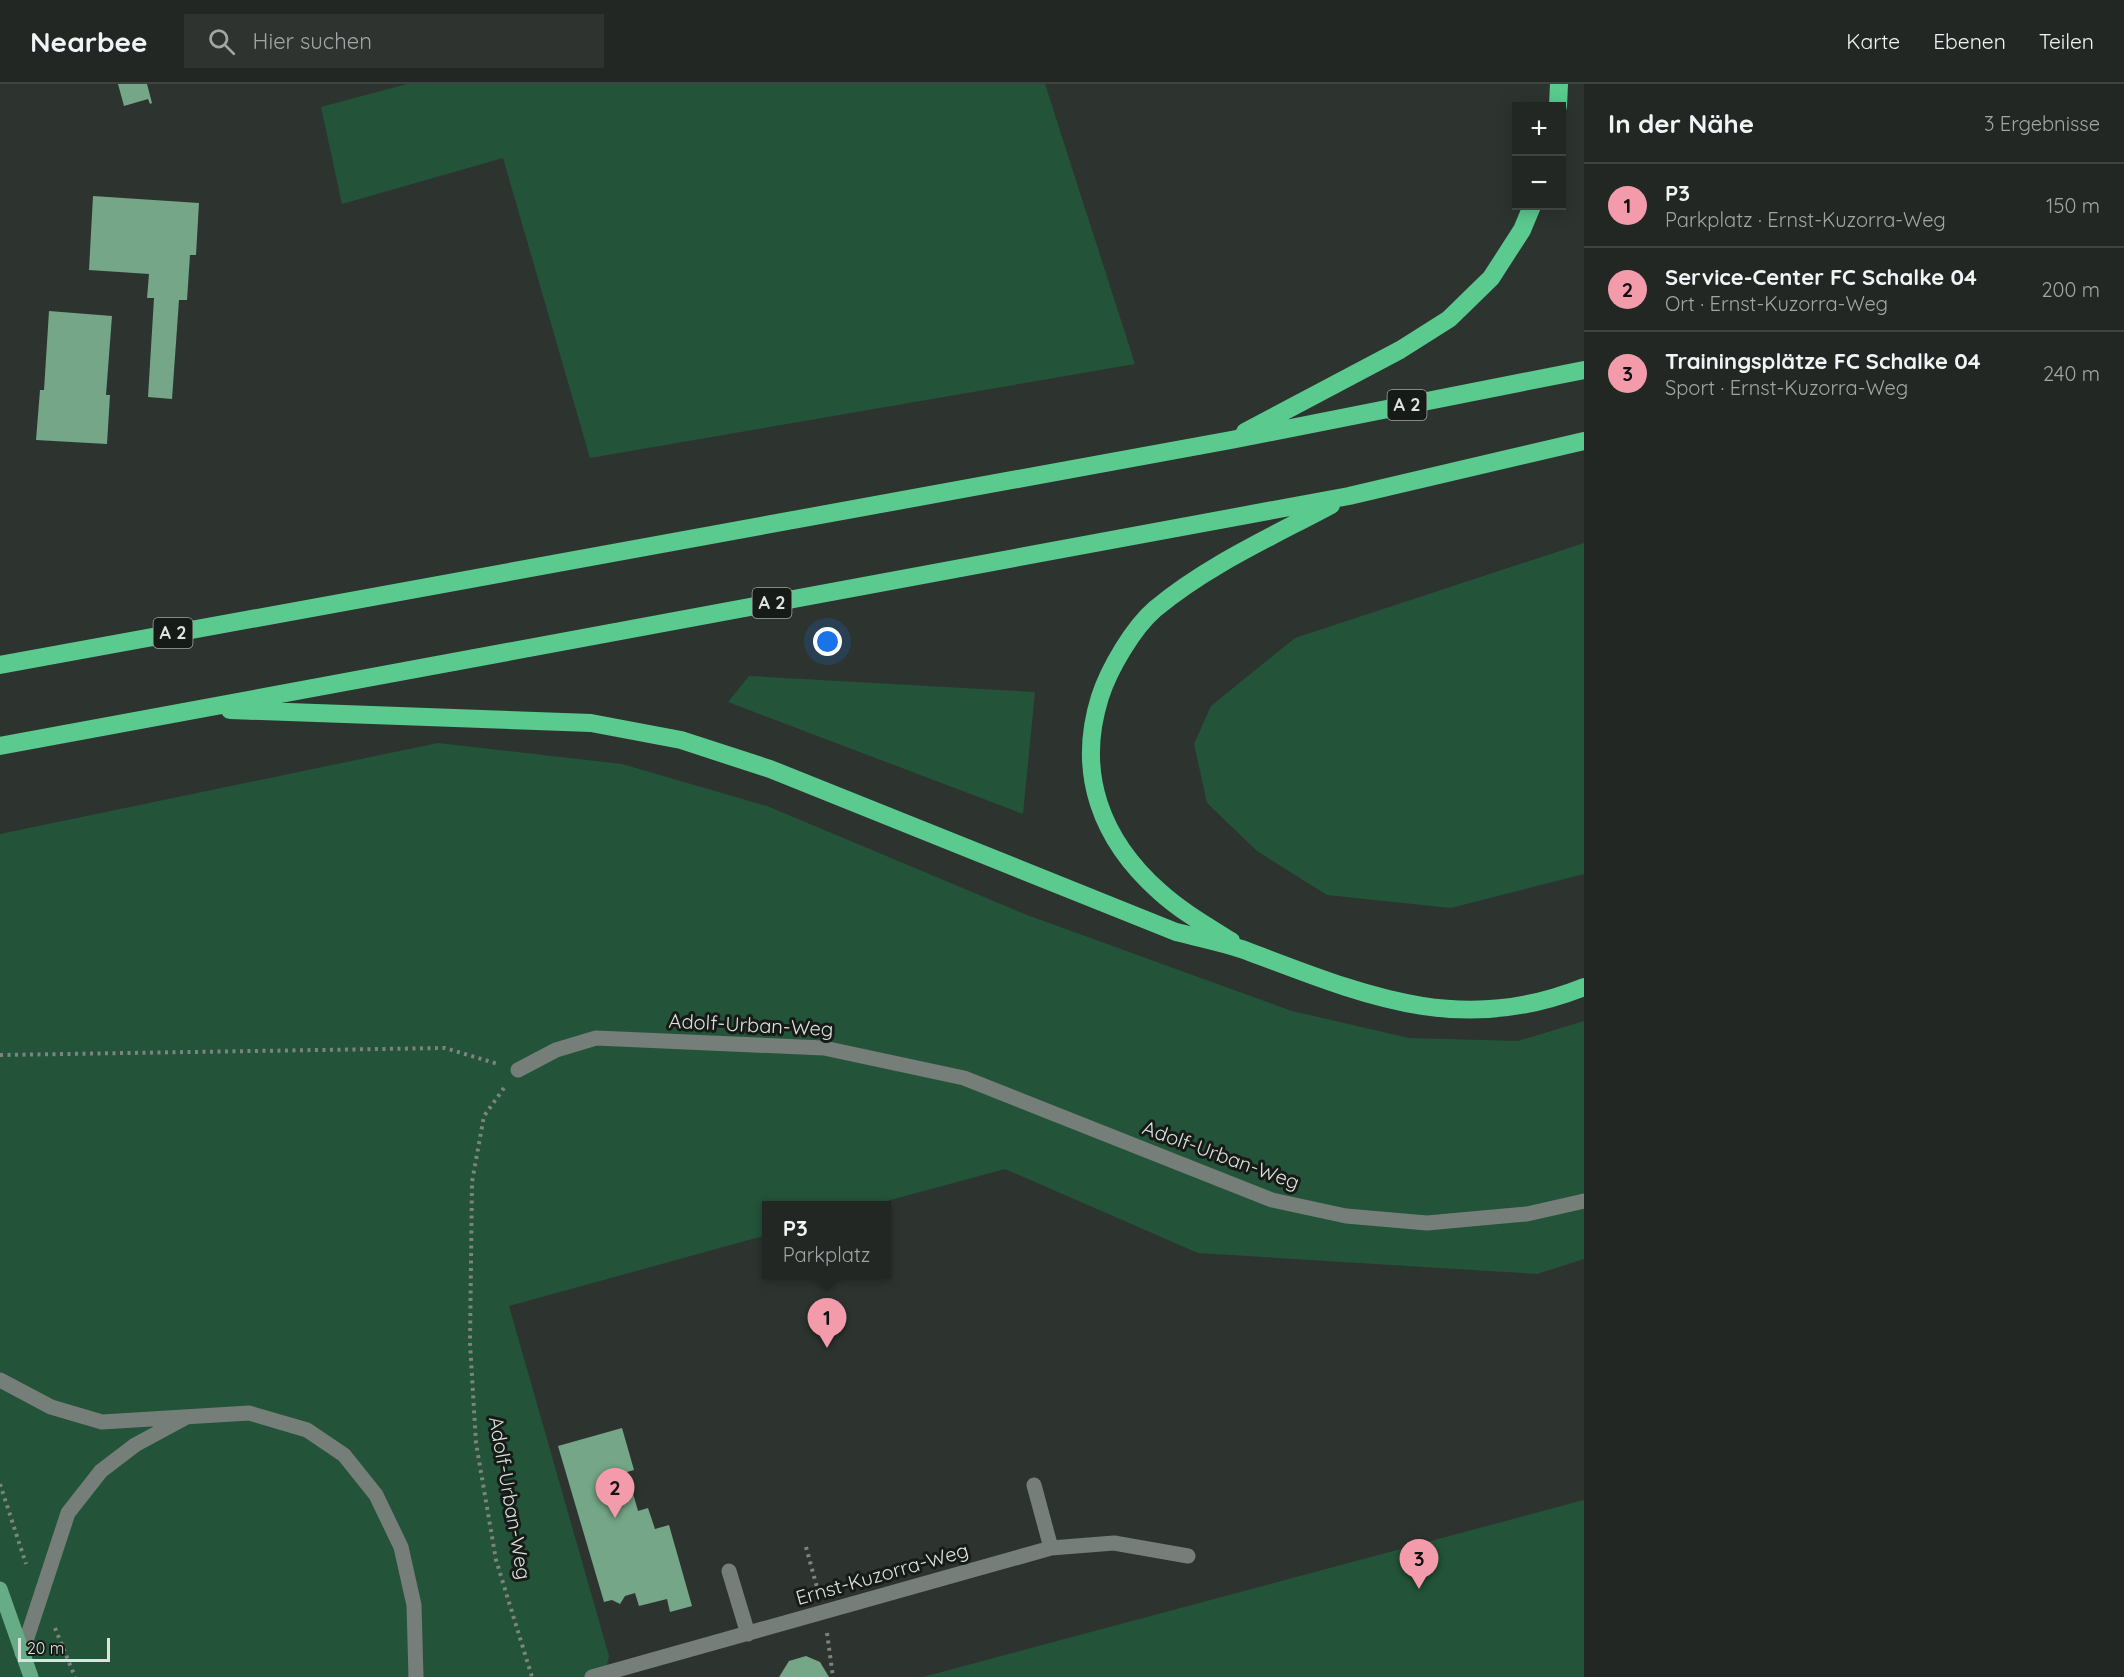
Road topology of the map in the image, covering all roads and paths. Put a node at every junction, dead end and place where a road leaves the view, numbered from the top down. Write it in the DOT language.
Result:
graph roads {
  1 [pos="1559,84"];
  2 [pos="1558,102"];
  3 [pos="1530,210"];
  4 [pos="1584,370"];
  5 [pos="1231,440"];
  6 [pos="1584,441"];
  7 [pos="1349,496"];
  8 [pos="0,664"];
  9 [pos="195,708"];
  10 [pos="0,746"];
  11 [pos="1245,950"];
  12 [pos="1584,987"];
  13 [pos="0,1055"];
  14 [pos="518,1070"];
  15 [pos="1584,1201"];
  16 [pos="0,1380"];
  17 [pos="191,1416"];
  18 [pos="0,1485"];
  19 [pos="1034,1485"];
  20 [pos="1051,1548"];
  21 [pos="1188,1556"];
  22 [pos="28,1569"];
  23 [pos="729,1571"];
  24 [pos="0,1589"];
  25 [pos="748,1634"];
  26 [pos="22,1653"];
  27 [pos="30,1677"];
  28 [pos="416,1677"];
  29 [pos="531,1677"];
  30 [pos="592,1677"];
  1 -- 2 [label="highway"];
  3 -- 5 [label="highway"];
  4 -- 5 [label="highway, A 2"];
  5 -- 8 [label="highway, A 2"];
  6 -- 7 [label="highway, A 2"];
  7 -- 9 [label="highway, A 2"];
  7 -- 11 [label="highway"];
  9 -- 10 [label="highway, A 2"];
  9 -- 11 [label="highway"];
  11 -- 12 [label="highway"];
  13 -- 14 [label="path"];
  14 -- 15 [label="street, Adolf-Urban-Weg"];
  14 -- 29 [label="path, Adolf-Urban-Weg"];
  16 -- 17 [label="street"];
  17 -- 26 [label="street"];
  17 -- 28 [label="street"];
  18 -- 22 [label="path"];
  19 -- 20 [label="street"];
  20 -- 21 [label="street, Ernst-Kuzorra-Weg"];
  20 -- 25 [label="street, Ernst-Kuzorra-Weg"];
  23 -- 25 [label="street"];
  24 -- 26 [label="main road"];
  25 -- 30 [label="street, Ernst-Kuzorra-Weg"];
  26 -- 27 [label="main road"];
}
